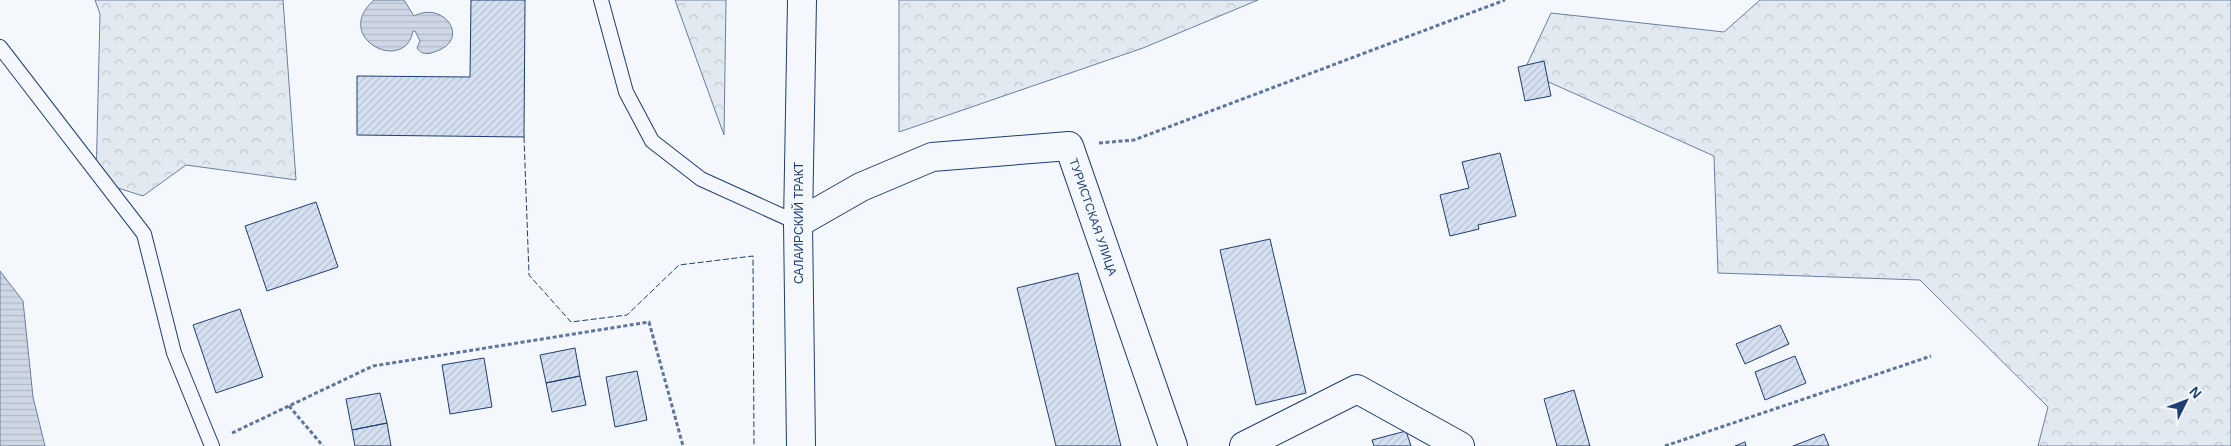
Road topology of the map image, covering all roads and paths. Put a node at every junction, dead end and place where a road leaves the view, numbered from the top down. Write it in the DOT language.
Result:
graph roads {
  1 [pos="601,0"];
  2 [pos="802,0"];
  3 [pos="1505,0"];
  4 [pos="0,47"];
  5 [pos="1069,146"];
  6 [pos="798,223"];
  7 [pos="1931,356"];
  8 [pos="289,406"];
  9 [pos="212,444"];
  10 [pos="323,446"];
  11 [pos="684,446"];
  12 [pos="801,446"];
  13 [pos="1172,446"];
  14 [pos="1244,446"];
  15 [pos="1460,446"];
  16 [pos="1665,446"];
  1 -- 6 [label="lane"];
  2 -- 6 [label="street, САЛАИРСКИЙ ТРАКТ"];
  3 -- 5 [label="path"];
  4 -- 9 [label="lane"];
  5 -- 6 [label="street, ТУРИСТСКАЯ УЛИЦА"];
  5 -- 13 [label="street, ТУРИСТСКАЯ УЛИЦА"];
  6 -- 12 [label="street, САЛАИРСКИЙ ТРАКТ"];
  7 -- 16 [label="path"];
  8 -- 9 [label="path"];
  8 -- 10 [label="path"];
  8 -- 11 [label="path"];
  14 -- 15 [label="street"];
}
